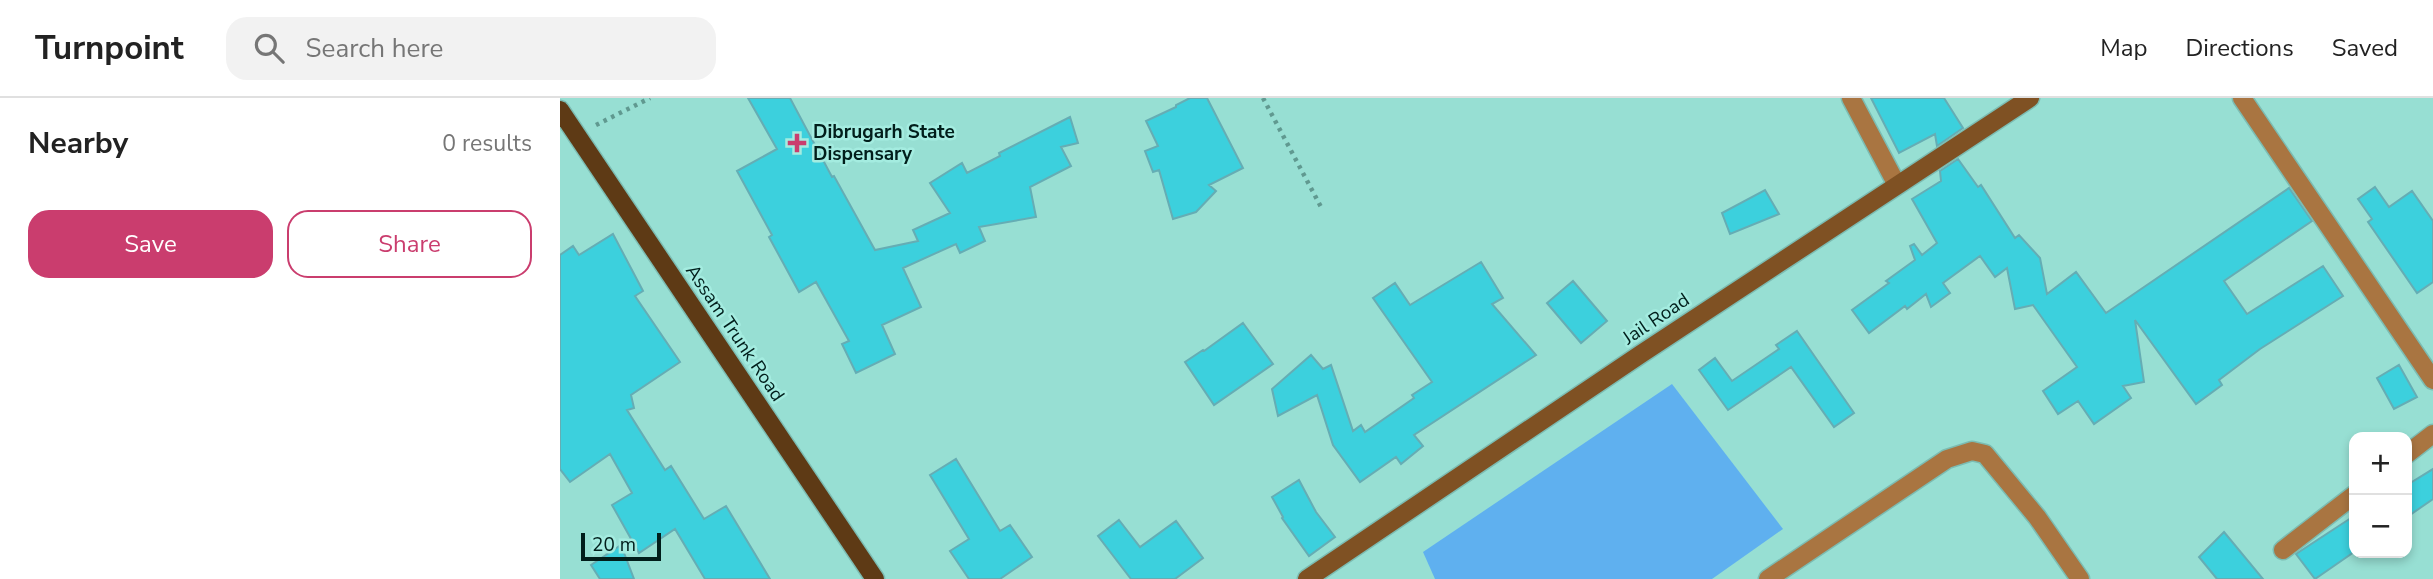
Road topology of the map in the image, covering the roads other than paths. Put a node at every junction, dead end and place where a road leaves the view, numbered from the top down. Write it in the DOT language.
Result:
graph roads {
  1 [pos="1851,98"];
  2 [pos="2031,98"];
  3 [pos="2242,98"];
  4 [pos="560,110"];
  5 [pos="1896,185"];
  6 [pos="2433,380"];
  7 [pos="2433,434"];
  8 [pos="2412,450"];
  9 [pos="2349,499"];
  10 [pos="2283,550"];
  11 [pos="1328,574"];
  12 [pos="875,579"];
  13 [pos="1307,579"];
  14 [pos="1768,579"];
  15 [pos="2080,579"];
  1 -- 5 [label="street"];
  2 -- 5 [label="street, Jail Road"];
  3 -- 6 [label="street"];
  4 -- 12 [label="main road, Assam Trunk Road"];
  5 -- 11 [label="street, Jail Road"];
  7 -- 8 [label="street"];
  9 -- 10 [label="street"];
  11 -- 13 [label="street, Jail Road"];
  14 -- 15 [label="street"];
}
